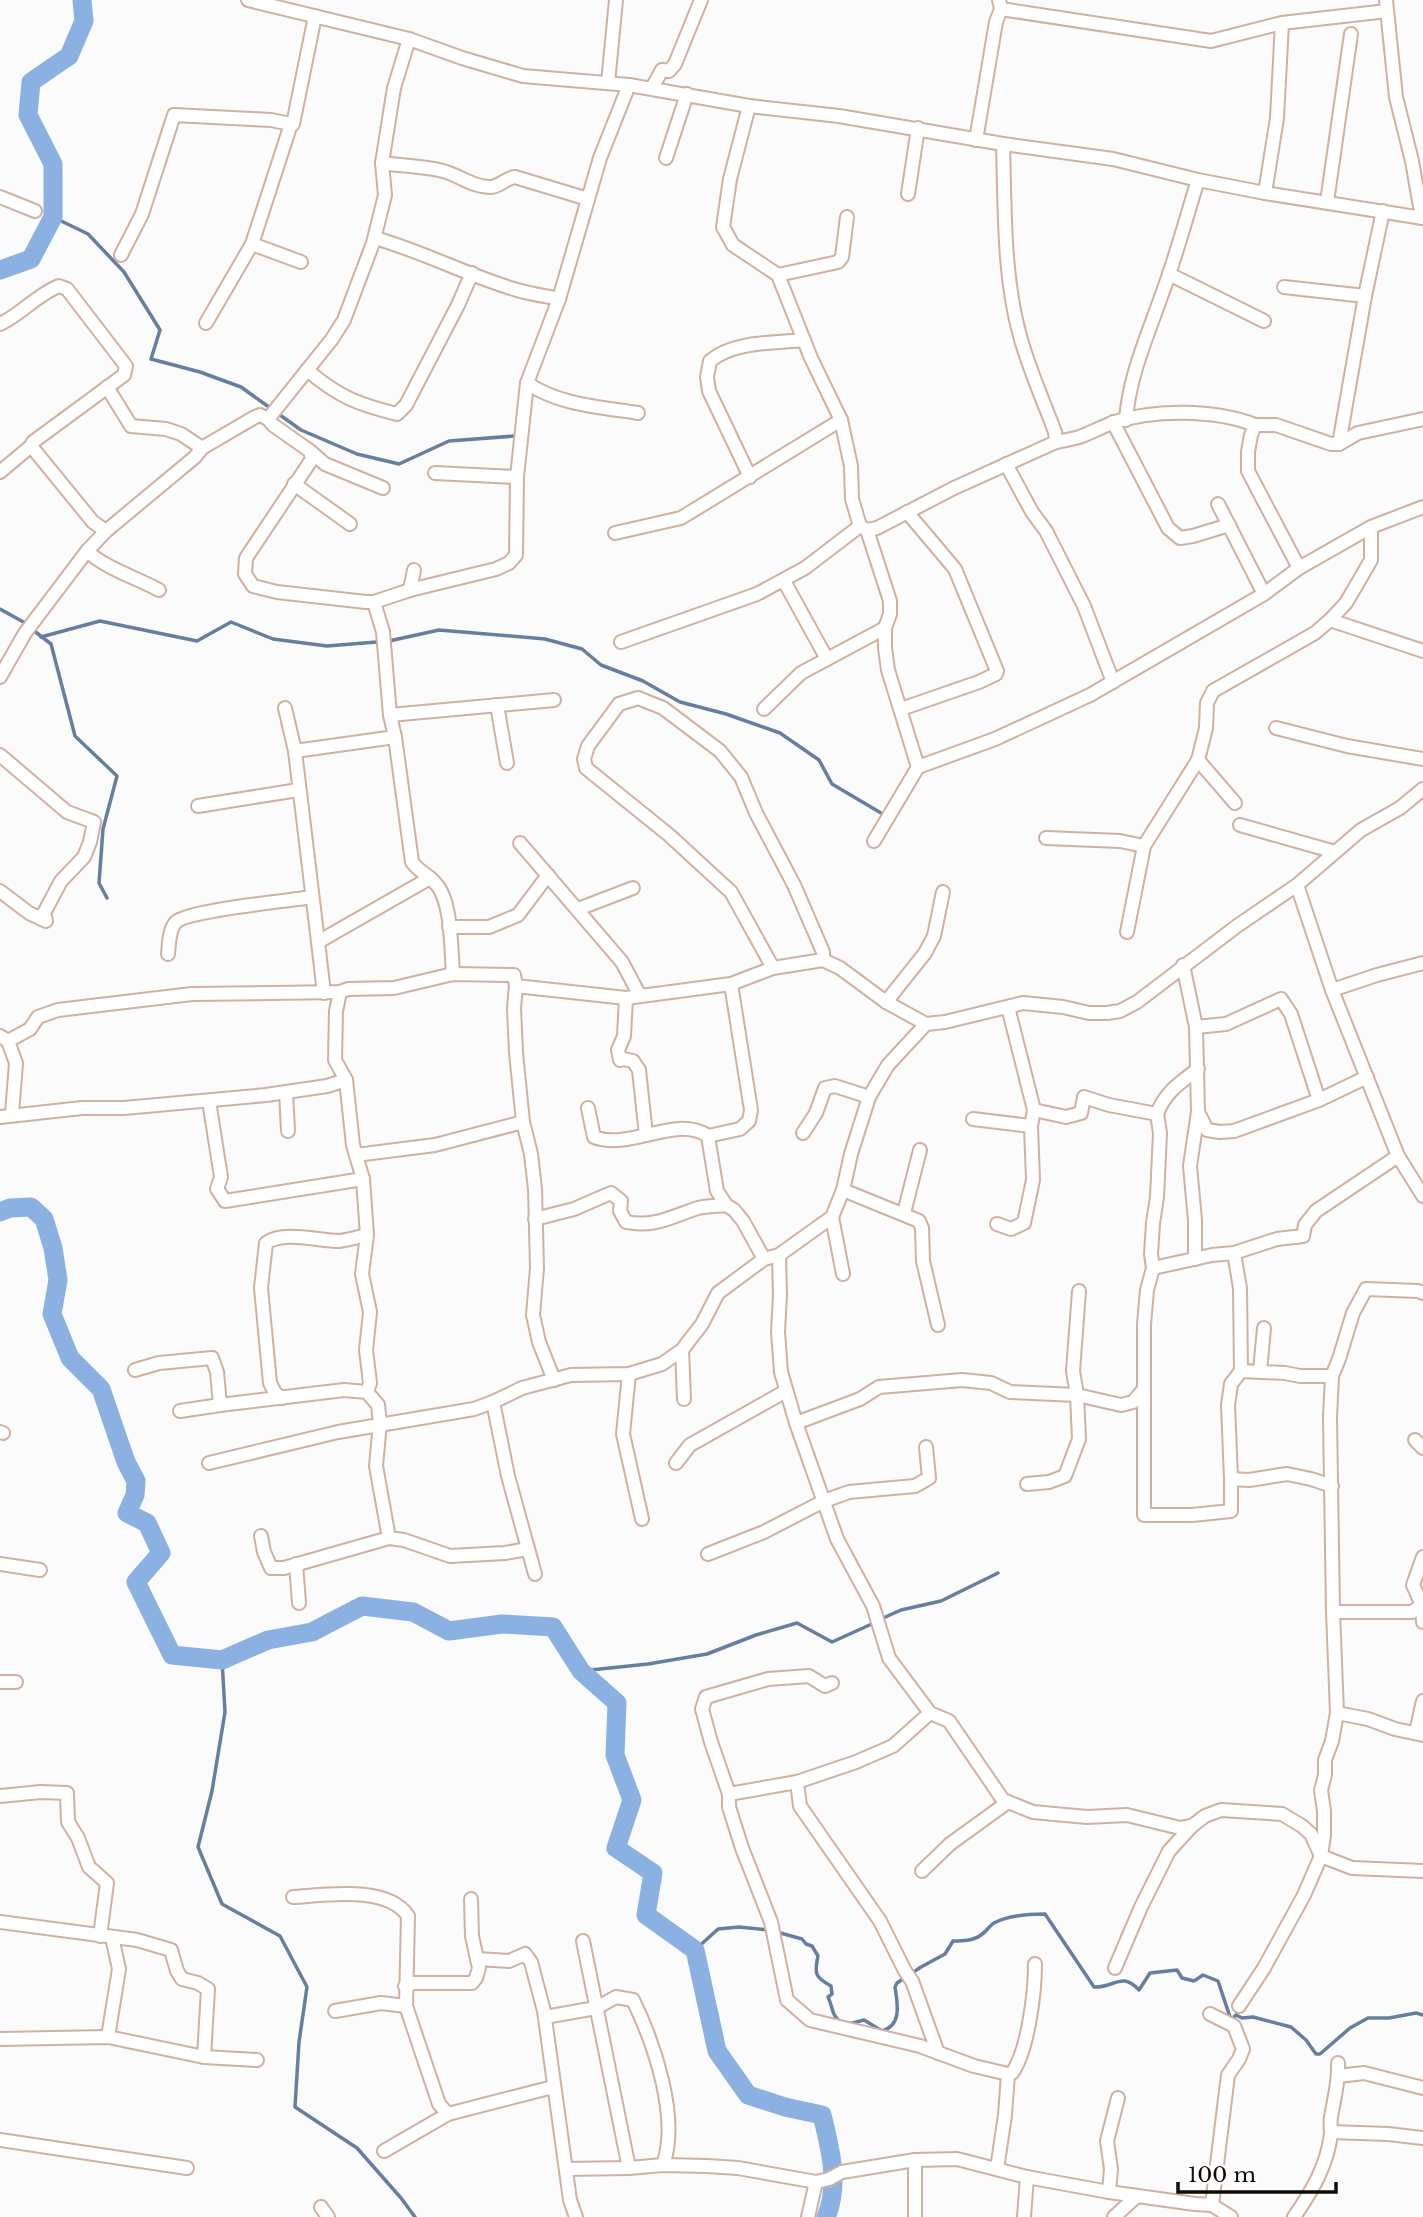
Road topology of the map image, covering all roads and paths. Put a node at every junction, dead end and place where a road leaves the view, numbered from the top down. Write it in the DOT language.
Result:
graph roads {
  1 [pos="248,0"];
  2 [pos="616,0"];
  3 [pos="701,0"];
  4 [pos="1000,5"];
  5 [pos="1387,6"];
  6 [pos="315,16"];
  7 [pos="1282,23"];
  8 [pos="1351,34"];
  9 [pos="409,39"];
  10 [pos="608,83"];
  11 [pos="629,85"];
  12 [pos="652,88"];
  13 [pos="687,94"];
  14 [pos="749,106"];
  15 [pos="291,124"];
  16 [pos="918,128"];
  17 [pos="976,140"];
  18 [pos="1003,144"];
  19 [pos="666,158"];
  20 [pos="382,163"];
  21 [pos="1198,180"];
  22 [pos="1265,193"];
  23 [pos="908,194"];
  24 [pos="0,197"];
  25 [pos="588,199"];
  26 [pos="1327,202"];
  27 [pos="35,211"];
  28 [pos="1383,211"];
  29 [pos="847,217"];
  30 [pos="1423,218"];
  31 [pos="375,238"];
  32 [pos="252,244"];
  33 [pos="121,255"];
  34 [pos="301,262"];
  35 [pos="472,272"];
  36 [pos="1170,274"];
  37 [pos="778,275"];
  38 [pos="1284,287"];
  39 [pos="1365,296"];
  40 [pos="559,299"];
  41 [pos="1264,321"];
  42 [pos="206,323"];
  43 [pos="0,324"];
  44 [pos="804,340"];
  45 [pos="307,370"];
  46 [pos="527,383"];
  47 [pos="107,387"];
  48 [pos="272,413"];
  49 [pos="638,413"];
  50 [pos="1423,419"];
  51 [pos="841,421"];
  52 [pos="1120,421"];
  53 [pos="1255,425"];
  54 [pos="1056,442"];
  55 [pos="1339,444"];
  56 [pos="31,446"];
  57 [pos="202,448"];
  58 [pos="310,450"];
  59 [pos="1006,464"];
  60 [pos="0,472"];
  61 [pos="435,473"];
  62 [pos="517,477"];
  63 [pos="750,477"];
  64 [pos="294,484"];
  65 [pos="383,488"];
  66 [pos="1218,504"];
  67 [pos="1423,507"];
  68 [pos="907,512"];
  69 [pos="350,524"];
  70 [pos="1229,525"];
  71 [pos="1371,527"];
  72 [pos="863,528"];
  73 [pos="106,531"];
  74 [pos="615,533"];
  75 [pos="87,551"];
  76 [pos="1299,568"];
  77 [pos="414,570"];
  78 [pos="784,580"];
  79 [pos="159,590"];
  80 [pos="410,590"];
  81 [pos="1264,594"];
  82 [pos="374,602"];
  83 [pos="1330,620"];
  84 [pos="885,628"];
  85 [pos="621,642"];
  86 [pos="1423,651"];
  87 [pos="827,659"];
  88 [pos="0,677"];
  89 [pos="1113,682"];
  90 [pos="554,700"];
  91 [pos="497,705"];
  92 [pos="285,708"];
  93 [pos="764,709"];
  94 [pos="901,709"];
  95 [pos="390,715"];
  96 [pos="1276,728"];
  97 [pos="395,737"];
  98 [pos="295,751"];
  99 [pos="0,755"];
  100 [pos="1198,760"];
  101 [pos="1423,760"];
  102 [pos="507,763"];
  103 [pos="918,766"];
  104 [pos="1423,789"];
  105 [pos="298,790"];
  106 [pos="1235,803"];
  107 [pos="198,806"];
  108 [pos="1240,825"];
  109 [pos="1046,838"];
  110 [pos="874,841"];
  111 [pos="520,843"];
  112 [pos="1143,846"];
  113 [pos="1335,852"];
  114 [pos="548,876"];
  115 [pos="430,878"];
  116 [pos="1297,885"];
  117 [pos="633,888"];
  118 [pos="0,891"];
  119 [pos="943,892"];
  120 [pos="312,897"];
  121 [pos="578,909"];
  122 [pos="449,927"];
  123 [pos="1127,932"];
  124 [pos="318,942"];
  125 [pos="168,954"];
  126 [pos="823,960"];
  127 [pos="1423,963"];
  128 [pos="1183,965"];
  129 [pos="774,968"];
  130 [pos="453,974"];
  131 [pos="730,984"];
  132 [pos="516,986"];
  133 [pos="1332,990"];
  134 [pos="340,992"];
  135 [pos="324,993"];
  136 [pos="640,996"];
  137 [pos="626,998"];
  138 [pos="886,1002"];
  139 [pos="1009,1007"];
  140 [pos="926,1024"];
  141 [pos="1196,1027"];
  142 [pos="4,1039"];
  143 [pos="1198,1069"];
  144 [pos="1367,1077"];
  145 [pos="346,1080"];
  146 [pos="286,1092"];
  147 [pos="869,1097"];
  148 [pos="1319,1100"];
  149 [pos="209,1101"];
  150 [pos="588,1108"];
  151 [pos="1034,1110"];
  152 [pos="1198,1112"];
  153 [pos="1157,1114"];
  154 [pos="6,1116"];
  155 [pos="973,1119"];
  156 [pos="523,1122"];
  157 [pos="1031,1126"];
  158 [pos="288,1131"];
  159 [pos="803,1133"];
  160 [pos="646,1135"];
  161 [pos="708,1136"];
  162 [pos="920,1150"];
  163 [pos="356,1155"];
  164 [pos="1398,1156"];
  165 [pos="363,1179"];
  166 [pos="843,1190"];
  167 [pos="1423,1196"];
  168 [pos="726,1205"];
  169 [pos="904,1213"];
  170 [pos="832,1217"];
  171 [pos="535,1219"];
  172 [pos="998,1224"];
  173 [pos="367,1235"];
  174 [pos="1234,1253"];
  175 [pos="779,1255"];
  176 [pos="764,1259"];
  177 [pos="1195,1259"];
  178 [pos="1153,1268"];
  179 [pos="843,1274"];
  180 [pos="1421,1290"];
  181 [pos="1079,1291"];
  182 [pos="939,1325"];
  183 [pos="1264,1328"];
  184 [pos="682,1350"];
  185 [pos="135,1370"];
  186 [pos="1241,1371"];
  187 [pos="1261,1371"];
  188 [pos="629,1374"];
  189 [pos="1332,1376"];
  190 [pos="555,1380"];
  191 [pos="1144,1389"];
  192 [pos="786,1391"];
  193 [pos="367,1392"];
  194 [pos="1077,1395"];
  195 [pos="282,1398"];
  196 [pos="684,1399"];
  197 [pos="493,1402"];
  198 [pos="220,1405"];
  199 [pos="180,1411"];
  200 [pos="380,1423"];
  201 [pos="796,1423"];
  202 [pos="926,1447"];
  203 [pos="209,1463"];
  204 [pos="676,1463"];
  205 [pos="1231,1479"];
  206 [pos="1027,1484"];
  207 [pos="1332,1486"];
  208 [pos="824,1501"];
  209 [pos="642,1519"];
  210 [pos="261,1536"];
  211 [pos="389,1538"];
  212 [pos="528,1549"];
  213 [pos="708,1554"];
  214 [pos="1423,1557"];
  215 [pos="0,1564"];
  216 [pos="296,1564"];
  217 [pos="40,1570"];
  218 [pos="535,1574"];
  219 [pos="299,1603"];
  220 [pos="1422,1605"];
  221 [pos="1333,1612"];
  222 [pos="1423,1622"];
  223 [pos="0,1682"];
  224 [pos="16,1682"];
  225 [pos="832,1683"];
  226 [pos="1423,1701"];
  227 [pos="930,1713"];
  228 [pos="1337,1713"];
  229 [pos="1420,1733"];
  230 [pos="797,1782"];
  231 [pos="729,1794"];
  232 [pos="0,1796"];
  233 [pos="1008,1802"];
  234 [pos="1192,1826"];
  235 [pos="1321,1856"];
  236 [pos="922,1871"];
  237 [pos="1423,1871"];
  238 [pos="293,1897"];
  239 [pos="471,1899"];
  240 [pos="0,1922"];
  241 [pos="106,1936"];
  242 [pos="583,1941"];
  243 [pos="477,1959"];
  244 [pos="1035,1964"];
  245 [pos="1115,1968"];
  246 [pos="405,1986"];
  247 [pos="405,2006"];
  248 [pos="1239,2006"];
  249 [pos="596,2008"];
  250 [pos="335,2011"];
  251 [pos="1210,2014"];
  252 [pos="545,2017"];
  253 [pos="108,2037"];
  254 [pos="0,2039"];
  255 [pos="938,2053"];
  256 [pos="204,2057"];
  257 [pos="257,2060"];
  258 [pos="1008,2074"];
  259 [pos="553,2087"];
  260 [pos="1423,2088"];
  261 [pos="1118,2098"];
  262 [pos="448,2114"];
  263 [pos="1331,2132"];
  264 [pos="1423,2138"];
  265 [pos="0,2140"];
  266 [pos="384,2151"];
  267 [pos="915,2160"];
  268 [pos="663,2165"];
  269 [pos="187,2168"];
  270 [pos="629,2168"];
  271 [pos="566,2169"];
  272 [pos="997,2169"];
  273 [pos="1027,2177"];
  274 [pos="822,2180"];
  275 [pos="1109,2192"];
  276 [pos="1137,2196"];
  277 [pos="1212,2204"];
  278 [pos="576,2217"];
  279 [pos="808,2217"];
  280 [pos="915,2217"];
  281 [pos="1024,2217"];
  282 [pos="1114,2217"];
  283 [pos="1231,2217"];
  284 [pos="1294,2217"];
  1 -- 6 [label="street"];
  2 -- 10 [label="street"];
  3 -- 12 [label="street"];
  4 -- 7 [label="street"];
  4 -- 17 [label="street"];
  5 -- 7 [label="street"];
  5 -- 30 [label="street"];
  6 -- 9 [label="street"];
  6 -- 15 [label="street"];
  7 -- 22 [label="street"];
  8 -- 26 [label="street"];
  9 -- 10 [label="street"];
  9 -- 20 [label="street"];
  10 -- 11 [label="street"];
  11 -- 12 [label="street"];
  11 -- 25 [label="street"];
  12 -- 13 [label="street"];
  13 -- 14 [label="street"];
  13 -- 19 [label="street"];
  14 -- 16 [label="street"];
  14 -- 37 [label="street"];
  15 -- 32 [label="street"];
  15 -- 33 [label="street"];
  16 -- 17 [label="street"];
  16 -- 23 [label="street"];
  17 -- 18 [label="street"];
  18 -- 21 [label="street"];
  18 -- 54 [label="street"];
  20 -- 25 [label="street"];
  20 -- 31 [label="street"];
  21 -- 22 [label="street"];
  21 -- 36 [label="street"];
  22 -- 26 [label="street"];
  24 -- 27 [label="street"];
  25 -- 40 [label="street"];
  26 -- 28 [label="street"];
  28 -- 30 [label="street"];
  28 -- 39 [label="street"];
  29 -- 37 [label="street"];
  31 -- 35 [label="street"];
  31 -- 45 [label="street"];
  32 -- 34 [label="street"];
  32 -- 42 [label="street"];
  35 -- 40 [label="street"];
  35 -- 45 [label="street"];
  36 -- 41 [label="street"];
  36 -- 52 [label="street"];
  37 -- 44 [label="street"];
  38 -- 39 [label="street"];
  39 -- 55 [label="street"];
  40 -- 46 [label="street"];
  43 -- 47 [label="street"];
  44 -- 51 [label="street"];
  44 -- 63 [label="street"];
  45 -- 48 [label="street"];
  46 -- 49 [label="street"];
  46 -- 62 [label="street"];
  47 -- 56 [label="street"];
  47 -- 57 [label="street"];
  48 -- 57 [label="street"];
  48 -- 58 [label="street"];
  50 -- 55 [label="street"];
  51 -- 63 [label="street"];
  51 -- 72 [label="street"];
  52 -- 53 [label="street"];
  52 -- 54 [label="street"];
  52 -- 70 [label="street"];
  53 -- 55 [label="street"];
  53 -- 76 [label="street"];
  54 -- 59 [label="street"];
  56 -- 60 [label="street"];
  56 -- 73 [label="street"];
  57 -- 73 [label="street"];
  58 -- 64 [label="street"];
  58 -- 65 [label="street"];
  59 -- 68 [label="street"];
  59 -- 89 [label="street"];
  61 -- 62 [label="street"];
  62 -- 80 [label="street"];
  63 -- 74 [label="street"];
  64 -- 69 [label="street"];
  64 -- 82 [label="street"];
  66 -- 70 [label="street"];
  67 -- 71 [label="street"];
  68 -- 72 [label="street"];
  68 -- 94 [label="street"];
  70 -- 81 [label="street"];
  71 -- 76 [label="street"];
  71 -- 83 [label="street"];
  72 -- 78 [label="street"];
  72 -- 84 [label="street"];
  73 -- 75 [label="street"];
  75 -- 79 [label="street"];
  75 -- 88 [label="street"];
  76 -- 81 [label="street"];
  77 -- 80 [label="street"];
  78 -- 85 [label="street"];
  78 -- 87 [label="street"];
  80 -- 82 [label="street"];
  81 -- 89 [label="street"];
  82 -- 95 [label="street"];
  83 -- 86 [label="street"];
  83 -- 100 [label="street"];
  84 -- 87 [label="street"];
  84 -- 94 [label="street"];
  87 -- 93 [label="street"];
  89 -- 103 [label="street"];
  90 -- 91 [label="street"];
  91 -- 95 [label="street"];
  91 -- 102 [label="street"];
  92 -- 98 [label="street"];
  94 -- 103 [label="street"];
  95 -- 97 [label="street"];
  96 -- 101 [label="street"];
  97 -- 98 [label="street"];
  97 -- 115 [label="street"];
  98 -- 105 [label="street"];
  99 -- 118 [label="street"];
  100 -- 106 [label="street"];
  100 -- 112 [label="street"];
  103 -- 110 [label="street"];
  104 -- 113 [label="street"];
  105 -- 107 [label="street"];
  105 -- 120 [label="street"];
  108 -- 113 [label="street"];
  109 -- 112 [label="street"];
  111 -- 114 [label="street"];
  112 -- 123 [label="street"];
  113 -- 116 [label="street"];
  114 -- 121 [label="street"];
  114 -- 122 [label="street"];
  115 -- 122 [label="street"];
  115 -- 124 [label="street"];
  116 -- 128 [label="street"];
  116 -- 133 [label="street"];
  117 -- 121 [label="street"];
  119 -- 138 [label="street"];
  120 -- 124 [label="street"];
  120 -- 125 [label="street"];
  121 -- 136 [label="street"];
  122 -- 130 [label="street"];
  124 -- 135 [label="street"];
  126 -- 129 [label="street"];
  126 -- 129 [label="street"];
  126 -- 138 [label="street"];
  127 -- 133 [label="street"];
  128 -- 139 [label="street"];
  128 -- 141 [label="street"];
  129 -- 131 [label="street"];
  130 -- 132 [label="street"];
  130 -- 134 [label="street"];
  131 -- 136 [label="street"];
  131 -- 161 [label="street"];
  132 -- 137 [label="street"];
  132 -- 156 [label="street"];
  133 -- 144 [label="street"];
  134 -- 135 [label="street"];
  134 -- 145 [label="street"];
  135 -- 142 [label="street"];
  136 -- 137 [label="street"];
  137 -- 160 [label="street"];
  138 -- 140 [label="street"];
  139 -- 140 [label="street"];
  139 -- 151 [label="street"];
  140 -- 147 [label="street"];
  141 -- 143 [label="street"];
  141 -- 148 [label="street"];
  142 -- 154 [label="street"];
  143 -- 152 [label="street"];
  143 -- 153 [label="street"];
  144 -- 148 [label="street"];
  144 -- 164 [label="street"];
  145 -- 146 [label="street"];
  145 -- 163 [label="street"];
  146 -- 149 [label="street"];
  146 -- 158 [label="street"];
  147 -- 159 [label="street"];
  147 -- 166 [label="street"];
  148 -- 152 [label="street"];
  149 -- 154 [label="street"];
  149 -- 165 [label="street"];
  150 -- 160 [label="street"];
  151 -- 153 [label="street"];
  151 -- 157 [label="street"];
  152 -- 177 [label="street"];
  153 -- 178 [label="street"];
  155 -- 157 [label="street"];
  156 -- 163 [label="street"];
  156 -- 171 [label="street"];
  157 -- 172 [label="street"];
  160 -- 161 [label="street"];
  161 -- 168 [label="street"];
  162 -- 169 [label="street"];
  163 -- 165 [label="street"];
  164 -- 167 [label="street"];
  164 -- 174 [label="street"];
  165 -- 173 [label="street"];
  166 -- 169 [label="street"];
  166 -- 170 [label="street"];
  168 -- 171 [label="street"];
  168 -- 176 [label="street"];
  169 -- 182 [label="street"];
  170 -- 175 [label="street"];
  170 -- 179 [label="street"];
  171 -- 190 [label="street"];
  173 -- 193 [label="street"];
  173 -- 195 [label="street"];
  174 -- 177 [label="street"];
  174 -- 186 [label="street"];
  175 -- 176 [label="street"];
  175 -- 192 [label="street"];
  176 -- 184 [label="street"];
  177 -- 178 [label="street"];
  178 -- 191 [label="street"];
  180 -- 189 [label="street"];
  181 -- 194 [label="street"];
  183 -- 187 [label="street"];
  184 -- 188 [label="street"];
  184 -- 196 [label="street"];
  185 -- 198 [label="street"];
  186 -- 187 [label="street"];
  186 -- 205 [label="street"];
  187 -- 189 [label="street"];
  188 -- 190 [label="street"];
  188 -- 209 [label="street"];
  189 -- 207 [label="street"];
  190 -- 197 [label="street"];
  191 -- 194 [label="street"];
  191 -- 205 [label="street"];
  192 -- 201 [label="street"];
  192 -- 204 [label="street"];
  193 -- 195 [label="street"];
  193 -- 200 [label="street"];
  194 -- 201 [label="street"];
  194 -- 206 [label="street"];
  195 -- 198 [label="street"];
  197 -- 200 [label="street"];
  197 -- 212 [label="street"];
  198 -- 199 [label="street"];
  200 -- 203 [label="street"];
  200 -- 211 [label="street"];
  201 -- 208 [label="street"];
  202 -- 208 [label="street"];
  205 -- 207 [label="street"];
  207 -- 221 [label="street"];
  208 -- 213 [label="street"];
  208 -- 227 [label="street"];
  210 -- 216 [label="street"];
  211 -- 212 [label="street"];
  211 -- 216 [label="street"];
  212 -- 218 [label="street"];
  214 -- 220 [label="street"];
  215 -- 217 [label="street"];
  216 -- 219 [label="street"];
  220 -- 221 [label="street"];
  220 -- 222 [label="street"];
  221 -- 228 [label="street"];
  223 -- 224 [label="street"];
  225 -- 231 [label="street"];
  226 -- 229 [label="street"];
  227 -- 230 [label="street"];
  227 -- 233 [label="street"];
  228 -- 229 [label="street"];
  228 -- 235 [label="street"];
  230 -- 231 [label="street"];
  230 -- 255 [label="street"];
  231 -- 255 [label="street"];
  232 -- 241 [label="street"];
  233 -- 234 [label="street"];
  233 -- 236 [label="street"];
  234 -- 235 [label="street"];
  234 -- 245 [label="street"];
  235 -- 237 [label="street"];
  235 -- 248 [label="street"];
  238 -- 246 [label="street"];
  239 -- 243 [label="street"];
  240 -- 241 [label="street"];
  241 -- 253 [label="street"];
  241 -- 256 [label="street"];
  242 -- 249 [label="street"];
  243 -- 246 [label="street"];
  243 -- 252 [label="street"];
  244 -- 258 [label="street"];
  246 -- 247 [label="street"];
  247 -- 250 [label="street"];
  247 -- 262 [label="street"];
  249 -- 252 [label="street"];
  249 -- 268 [label="street"];
  249 -- 270 [label="street"];
  251 -- 277 [label="street"];
  252 -- 259 [label="street"];
  253 -- 254 [label="street"];
  253 -- 256 [label="street"];
  255 -- 258 [label="street"];
  256 -- 257 [label="street"];
  258 -- 272 [label="street"];
  259 -- 262 [label="street"];
  259 -- 271 [label="street"];
  260 -- 263 [label="street"];
  261 -- 275 [label="street"];
  262 -- 266 [label="street"];
  263 -- 264 [label="street"];
  263 -- 284 [label="street"];
  265 -- 269 [label="street"];
  267 -- 272 [label="street"];
  267 -- 274 [label="street"];
  267 -- 280 [label="street"];
  268 -- 270 [label="street"];
  268 -- 274 [label="street"];
  270 -- 271 [label="street"];
  271 -- 278 [label="street"];
  272 -- 273 [label="street"];
  273 -- 275 [label="street"];
  273 -- 281 [label="street"];
  274 -- 279 [label="street"];
  275 -- 276 [label="street"];
  276 -- 277 [label="street"];
  276 -- 282 [label="street"];
  277 -- 283 [label="street"];
}
